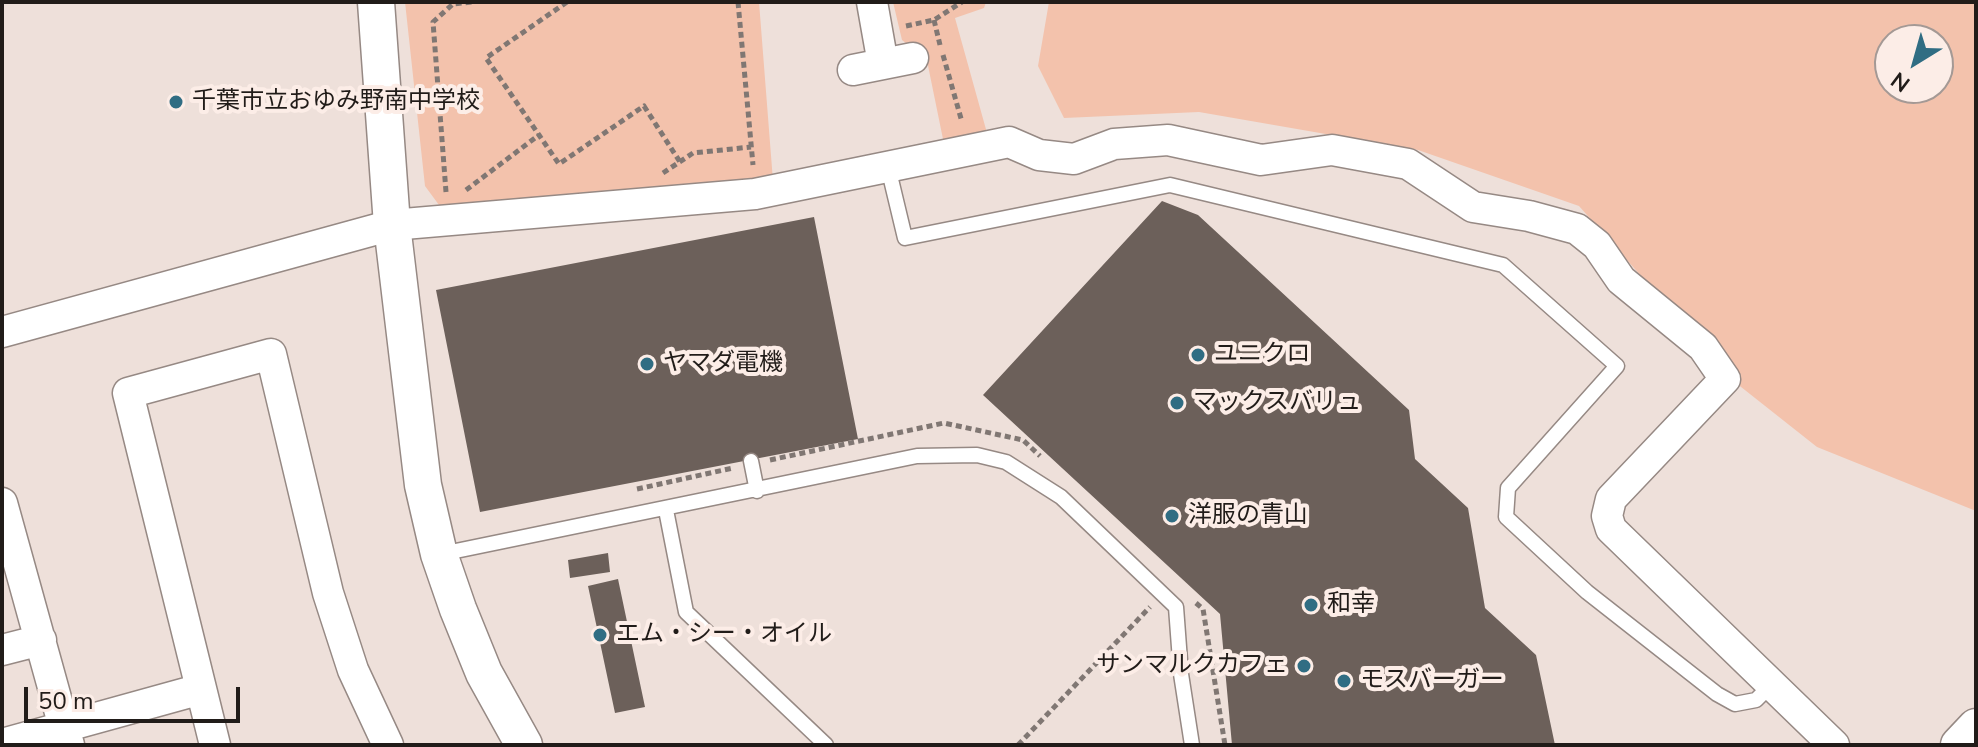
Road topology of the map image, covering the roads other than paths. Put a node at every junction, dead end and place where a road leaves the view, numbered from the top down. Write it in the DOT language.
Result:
graph roads {
  1 [pos="376,2"];
  2 [pos="872,2"];
  3 [pos="913,58"];
  4 [pos="883,64"];
  5 [pos="853,70"];
  6 [pos="888,167"];
  7 [pos="392,225"];
  8 [pos="2,332"];
  9 [pos="752,462"];
  10 [pos="757,491"];
  11 [pos="2,503"];
  12 [pos="666,510"];
  13 [pos="439,554"];
  14 [pos="41,640"];
  15 [pos="2,650"];
  16 [pos="1772,684"];
  17 [pos="201,689"];
  18 [pos="1976,727"];
  19 [pos="67,736"];
  20 [pos="2,744"];
  21 [pos="215,745"];
  22 [pos="388,745"];
  23 [pos="524,745"];
  24 [pos="826,745"];
  25 [pos="1192,745"];
  26 [pos="1834,745"];
  27 [pos="1959,745"];
  1 -- 7 [label="street"];
  2 -- 4 [label="street"];
  3 -- 4 [label="street"];
  4 -- 5 [label="street"];
  6 -- 7 [label="street"];
  6 -- 16 [label="street"];
  6 -- 16 [label="lane"];
  7 -- 8 [label="street"];
  7 -- 13 [label="street"];
  9 -- 10 [label="lane"];
  10 -- 12 [label="lane"];
  10 -- 25 [label="lane"];
  11 -- 14 [label="street"];
  12 -- 13 [label="lane"];
  12 -- 24 [label="lane"];
  13 -- 23 [label="street"];
  14 -- 15 [label="street"];
  14 -- 19 [label="street"];
  16 -- 26 [label="street"];
  17 -- 19 [label="street"];
  17 -- 21 [label="street"];
  17 -- 22 [label="street"];
  18 -- 27 [label="street"];
  19 -- 20 [label="street"];
}
